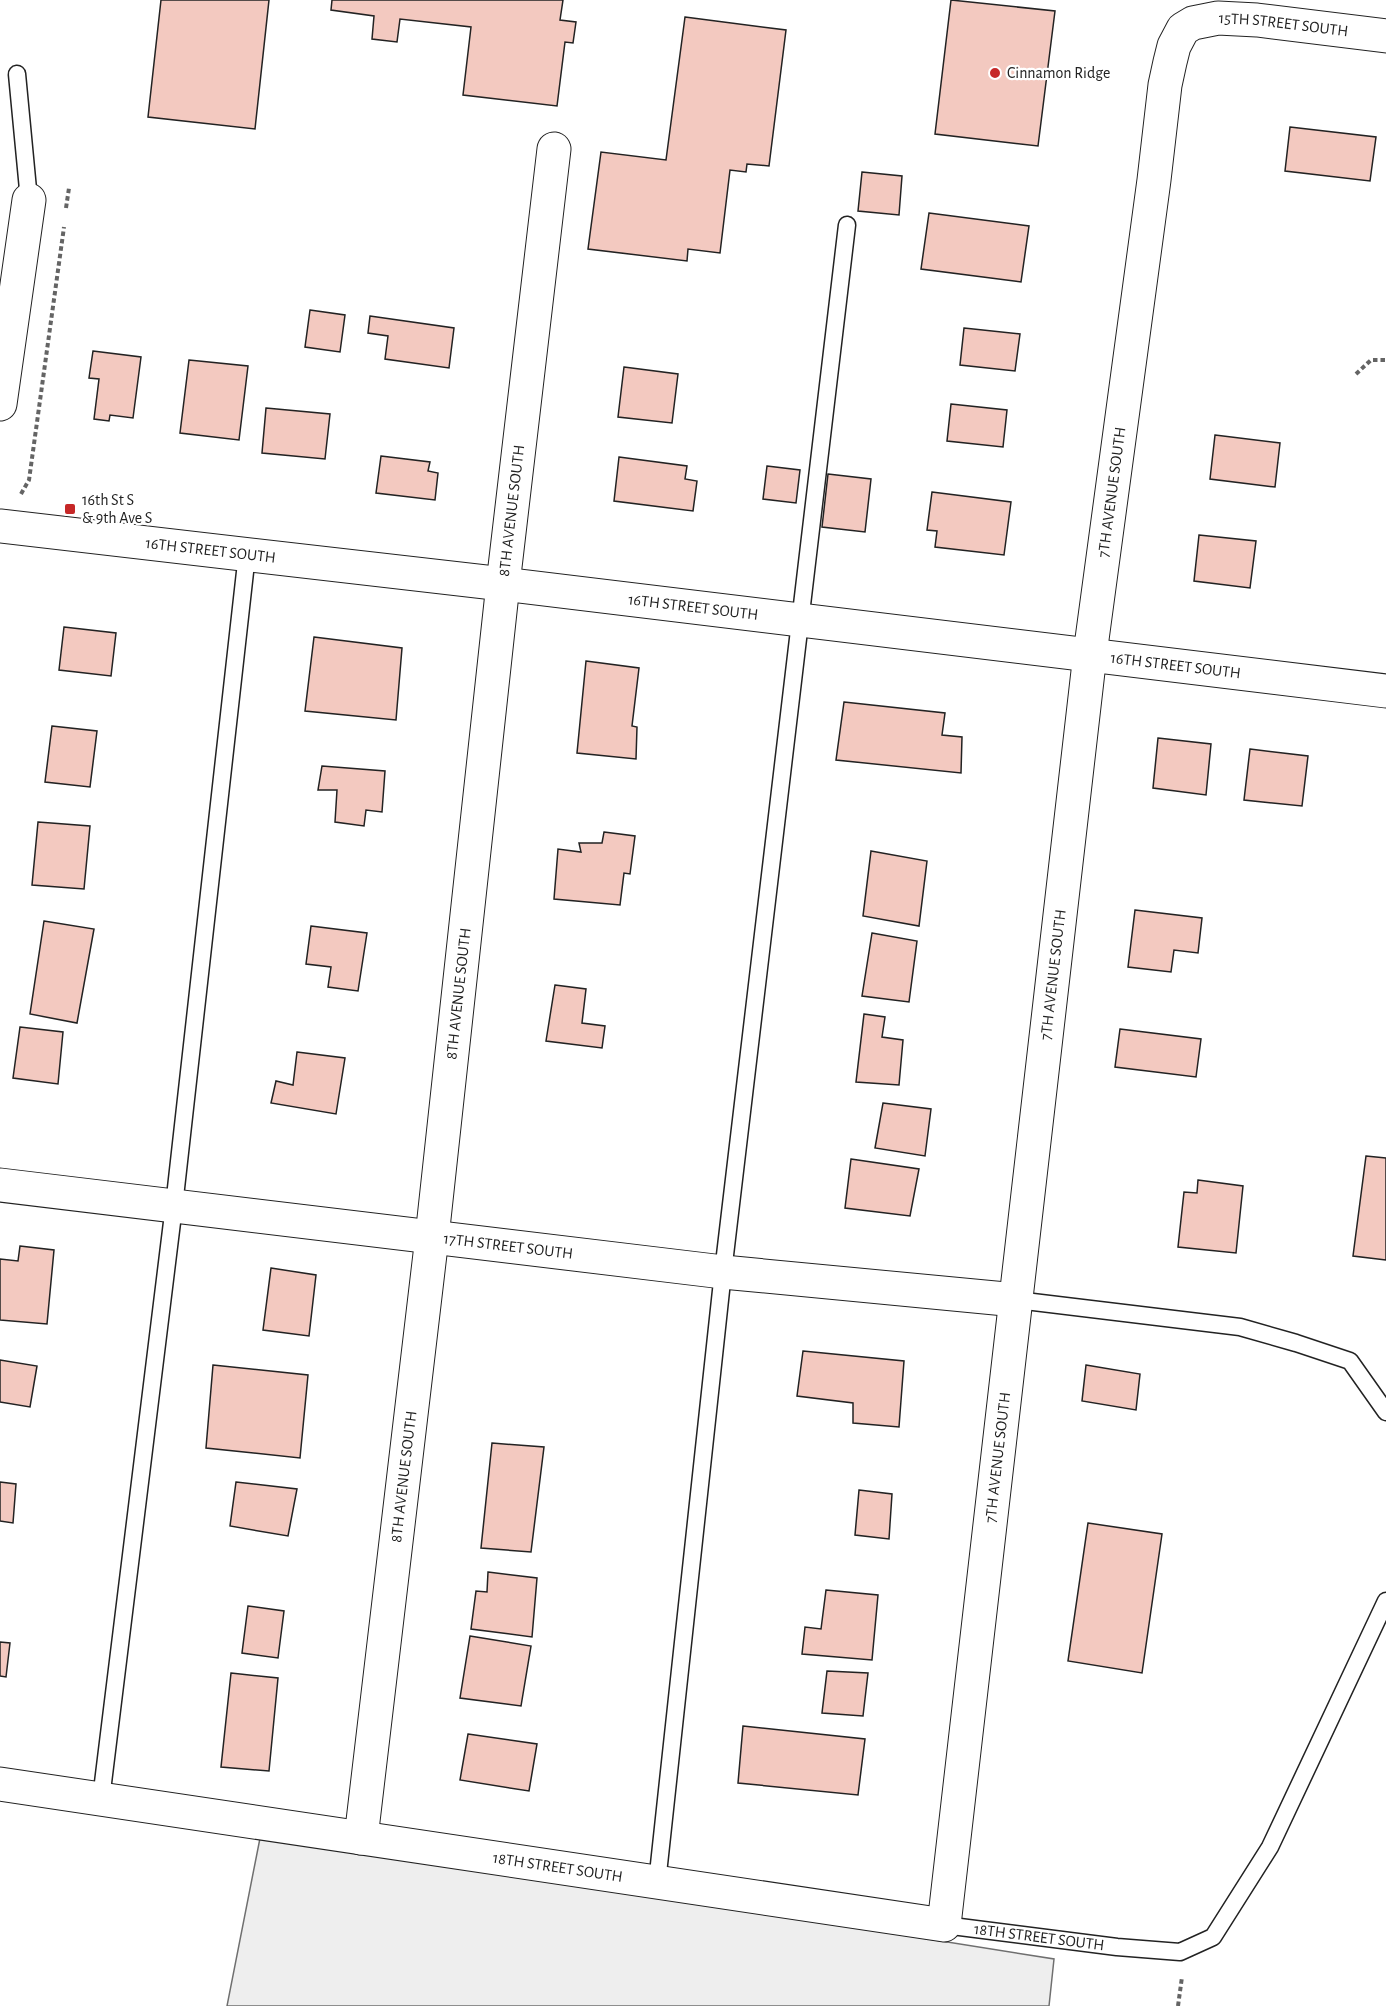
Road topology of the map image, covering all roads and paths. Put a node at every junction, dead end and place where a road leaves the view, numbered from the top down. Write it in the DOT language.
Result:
graph roads {
  1 [pos="1183,29"];
  2 [pos="1386,36"];
  3 [pos="17,74"];
  4 [pos="555,149"];
  5 [pos="29,200"];
  6 [pos="847,225"];
  7 [pos="1386,360"];
  8 [pos="1356,374"];
  9 [pos="0,404"];
  10 [pos="0,526"];
  11 [pos="247,554"];
  12 [pos="503,584"];
  13 [pos="801,620"];
  14 [pos="1090,654"];
  15 [pos="1386,691"];
  16 [pos="0,1185"];
  17 [pos="174,1206"];
  18 [pos="432,1237"];
  19 [pos="723,1272"];
  20 [pos="1016,1300"];
  21 [pos="1386,1412"];
  22 [pos="1386,1601"];
  23 [pos="0,1784"];
  24 [pos="101,1799"];
  25 [pos="362,1838"];
  26 [pos="657,1882"];
  27 [pos="944,1925"];
  1 -- 2 [label="street, 15TH STREET SOUTH"];
  1 -- 14 [label="street, 7TH AVENUE SOUTH"];
  3 -- 5 [label="lane"];
  4 -- 12 [label="street, 8TH AVENUE SOUTH"];
  5 -- 9 [label="street"];
  6 -- 13 [label="lane"];
  7 -- 8 [label="path"];
  10 -- 11 [label="street, 16TH STREET SOUTH"];
  11 -- 12 [label="street, 16TH STREET SOUTH"];
  11 -- 17 [label="lane"];
  12 -- 13 [label="street, 16TH STREET SOUTH"];
  12 -- 18 [label="street, 8TH AVENUE SOUTH"];
  13 -- 14 [label="street, 16TH STREET SOUTH"];
  13 -- 19 [label="lane"];
  14 -- 15 [label="street, 16TH STREET SOUTH"];
  14 -- 20 [label="street, 7TH AVENUE SOUTH"];
  16 -- 17 [label="street, 17TH STREET SOUTH"];
  17 -- 18 [label="street, 17TH STREET SOUTH"];
  17 -- 24 [label="lane"];
  18 -- 19 [label="street, 17TH STREET SOUTH"];
  18 -- 25 [label="street, 8TH AVENUE SOUTH"];
  19 -- 20 [label="street, 17TH STREET SOUTH"];
  19 -- 26 [label="lane"];
  20 -- 21 [label="lane"];
  20 -- 27 [label="street, 7TH AVENUE SOUTH"];
  22 -- 27 [label="lane, 18TH STREET SOUTH"];
  23 -- 24 [label="street, 18TH STREET SOUTH"];
  24 -- 25 [label="street, 18TH STREET SOUTH"];
  25 -- 26 [label="street, 18TH STREET SOUTH"];
  26 -- 27 [label="street, 18TH STREET SOUTH"];
}
